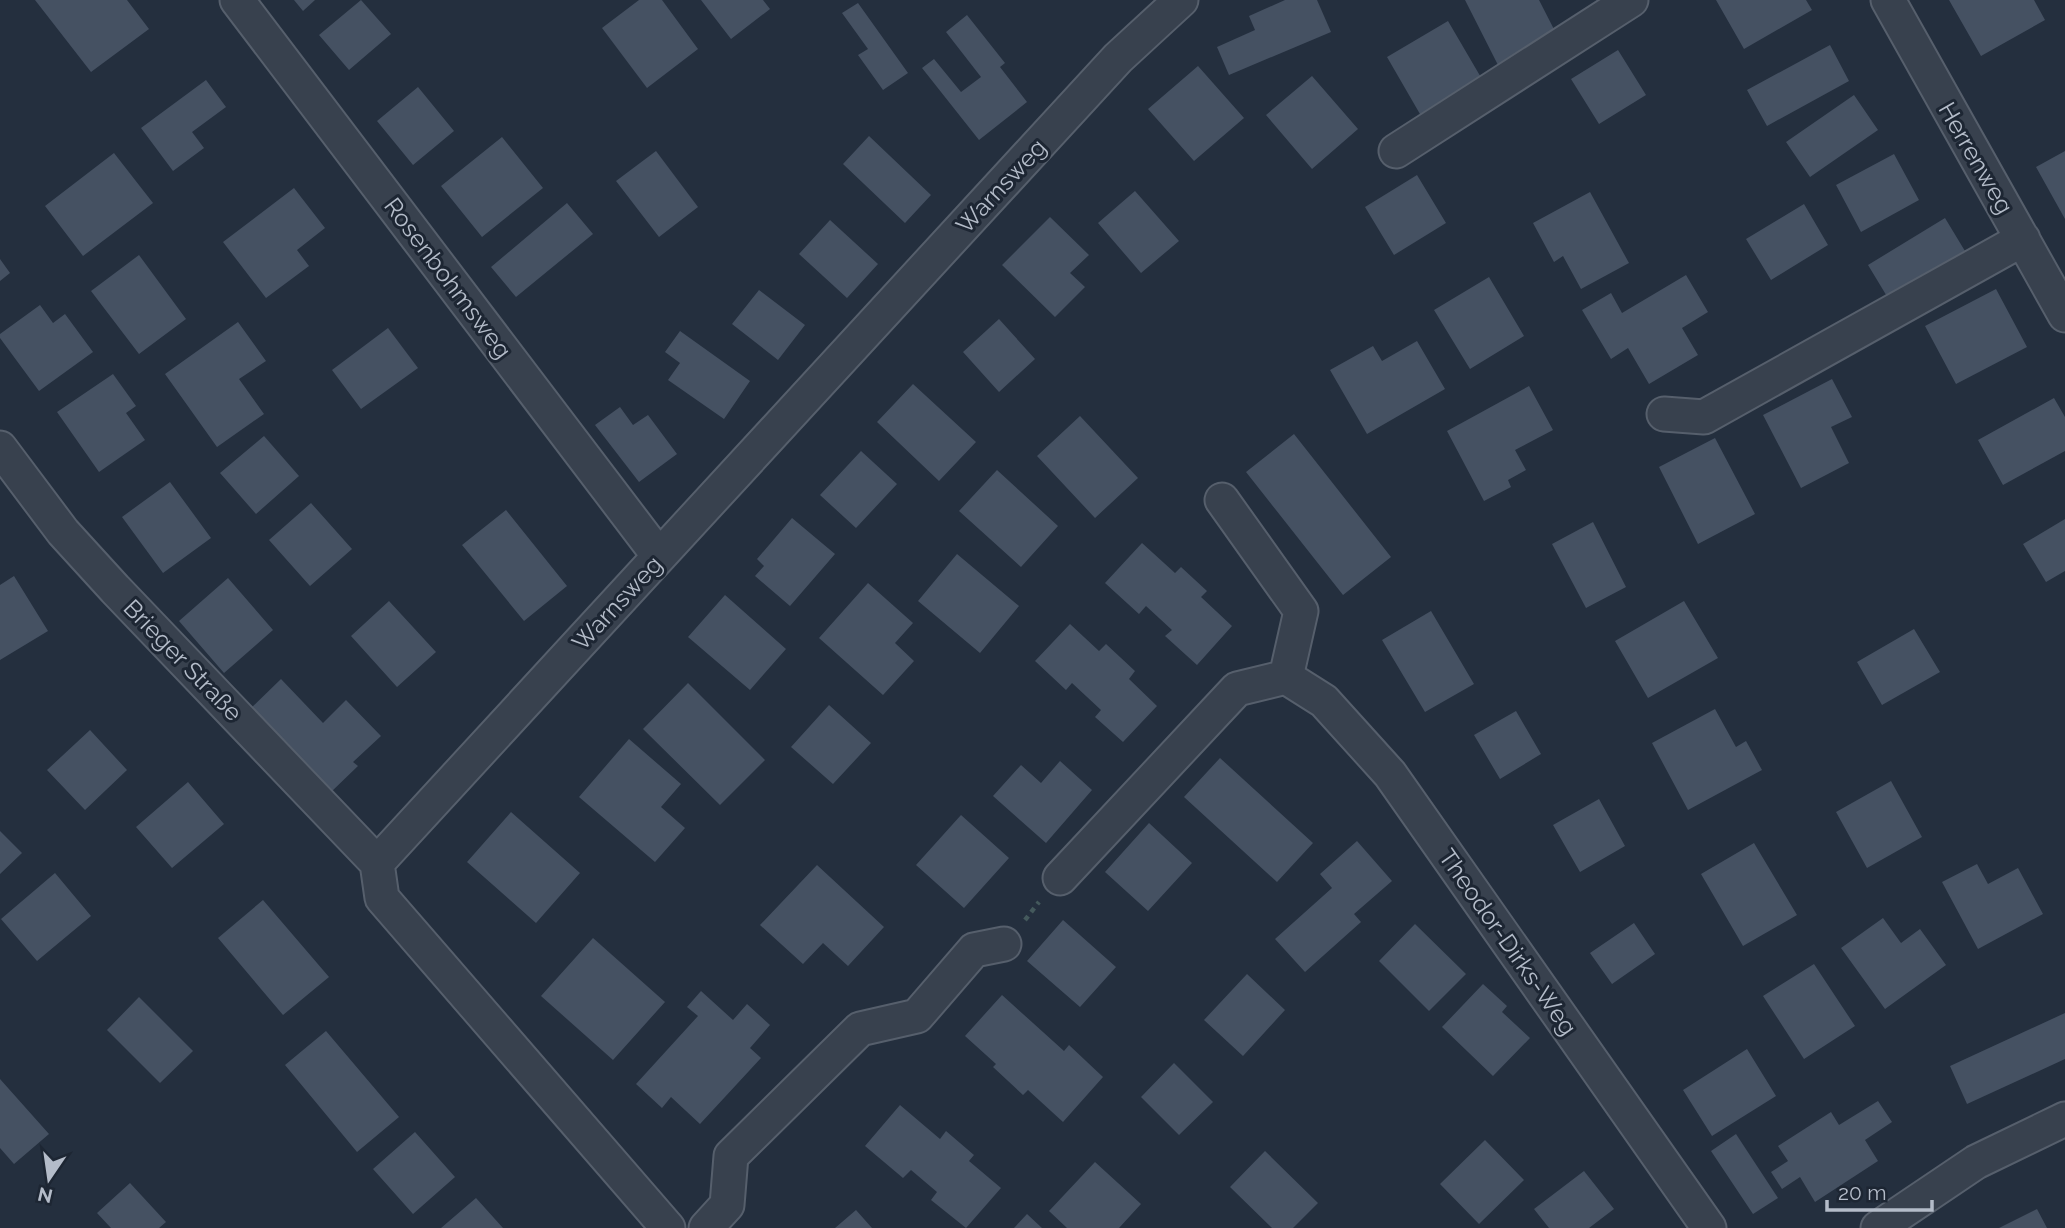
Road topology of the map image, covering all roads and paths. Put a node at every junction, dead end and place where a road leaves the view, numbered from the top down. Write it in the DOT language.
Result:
graph roads {
  1 [pos="237,0"];
  2 [pos="1181,0"];
  3 [pos="1632,0"];
  4 [pos="1888,0"];
  5 [pos="1396,151"];
  6 [pos="2023,239"];
  7 [pos="2065,314"];
  8 [pos="1664,414"];
  9 [pos="0,448"];
  10 [pos="1222,500"];
  11 [pos="659,556"];
  12 [pos="1286,677"];
  13 [pos="377,863"];
  14 [pos="1060,878"];
  15 [pos="1004,944"];
  16 [pos="2065,1119"];
  17 [pos="668,1228"];
  18 [pos="706,1228"];
  19 [pos="1709,1228"];
  20 [pos="1878,1228"];
  1 -- 11 [label="street, Rosenbohmsweg"];
  2 -- 11 [label="street, Warnsweg"];
  3 -- 5 [label="street"];
  4 -- 6 [label="street, Herrenweg"];
  6 -- 7 [label="street, Herrenweg"];
  6 -- 8 [label="street"];
  9 -- 13 [label="street, Brieger Straße"];
  10 -- 12 [label="street"];
  11 -- 13 [label="street, Warnsweg"];
  12 -- 14 [label="street"];
  12 -- 19 [label="street, Theodor-Dirks-Weg"];
  13 -- 17 [label="street"];
  14 -- 15 [label="path"];
  15 -- 18 [label="street"];
  16 -- 20 [label="street"];
}
